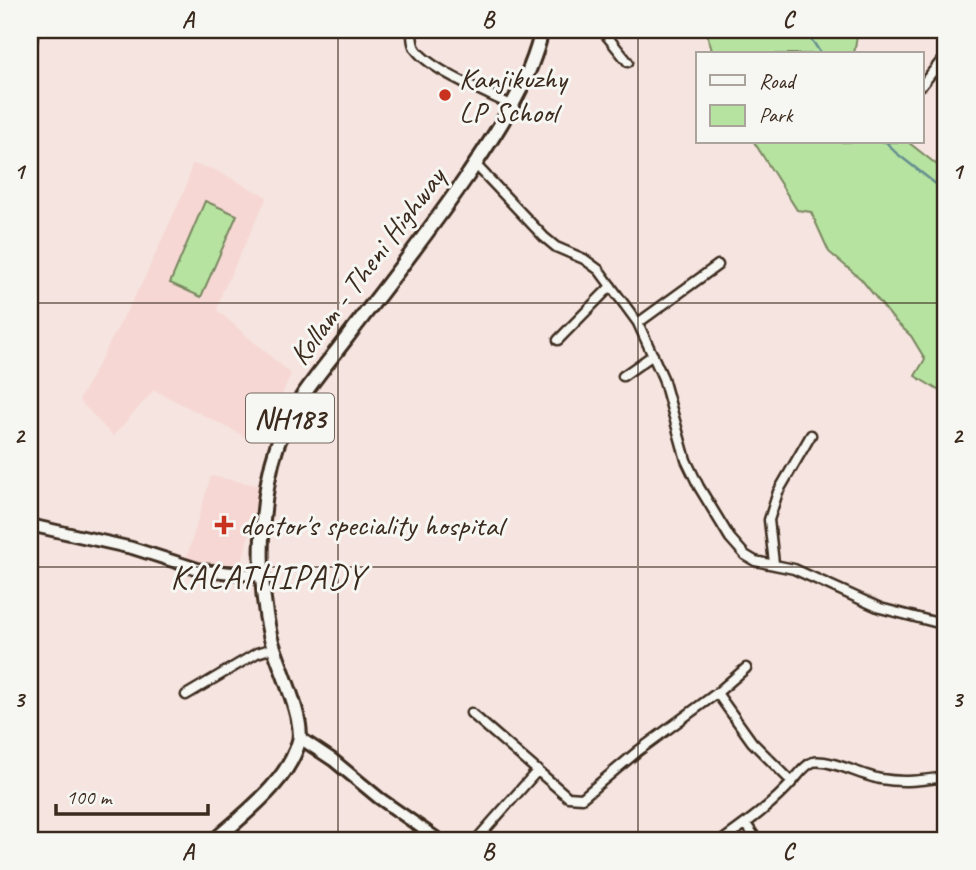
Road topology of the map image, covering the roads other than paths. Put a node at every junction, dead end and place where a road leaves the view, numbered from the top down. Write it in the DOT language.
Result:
graph roads {
  1 [pos="34,30"];
  2 [pos="412,30"];
  3 [pos="542,30"];
  4 [pos="602,30"];
  5 [pos="30,52"];
  6 [pos="946,55"];
  7 [pos="628,62"];
  8 [pos="923,84"];
  9 [pos="511,105"];
  10 [pos="475,164"];
  11 [pos="718,265"];
  12 [pos="611,286"];
  13 [pos="638,323"];
  14 [pos="558,340"];
  15 [pos="653,355"];
  16 [pos="623,376"];
  17 [pos="811,435"];
  18 [pos="30,525"];
  19 [pos="774,563"];
  20 [pos="263,576"];
  21 [pos="946,625"];
  22 [pos="274,648"];
  23 [pos="746,668"];
  24 [pos="717,693"];
  25 [pos="186,695"];
  26 [pos="471,713"];
  27 [pos="300,738"];
  28 [pos="538,770"];
  29 [pos="946,777"];
  30 [pos="792,782"];
  31 [pos="746,824"];
  32 [pos="215,840"];
  33 [pos="439,840"];
  34 [pos="476,840"];
  35 [pos="723,840"];
  36 [pos="757,840"];
  1 -- 5 [label="street"];
  2 -- 9 [label="street"];
  3 -- 9 [label="highway, Kollam - Theni Highway / NH183"];
  4 -- 7 [label="street"];
  6 -- 8 [label="street"];
  9 -- 10 [label="highway, Kollam - Theni Highway / NH183"];
  10 -- 12 [label="street"];
  10 -- 20 [label="highway, Kollam - Theni Highway / NH183"];
  11 -- 13 [label="street"];
  12 -- 13 [label="street"];
  12 -- 14 [label="street"];
  13 -- 15 [label="street"];
  15 -- 16 [label="street"];
  15 -- 19 [label="street"];
  17 -- 19 [label="street"];
  18 -- 20 [label="main road"];
  19 -- 21 [label="street"];
  20 -- 22 [label="highway, Kollam - Theni Highway / NH183"];
  22 -- 25 [label="street"];
  22 -- 27 [label="highway, Kollam - Theni Highway / NH183"];
  23 -- 24 [label="street"];
  24 -- 28 [label="street"];
  24 -- 30 [label="street"];
  26 -- 28 [label="street"];
  27 -- 32 [label="highway"];
  27 -- 33 [label="main road"];
  28 -- 34 [label="street"];
  29 -- 30 [label="street"];
  30 -- 31 [label="street"];
  31 -- 35 [label="street"];
  31 -- 36 [label="street"];
}
